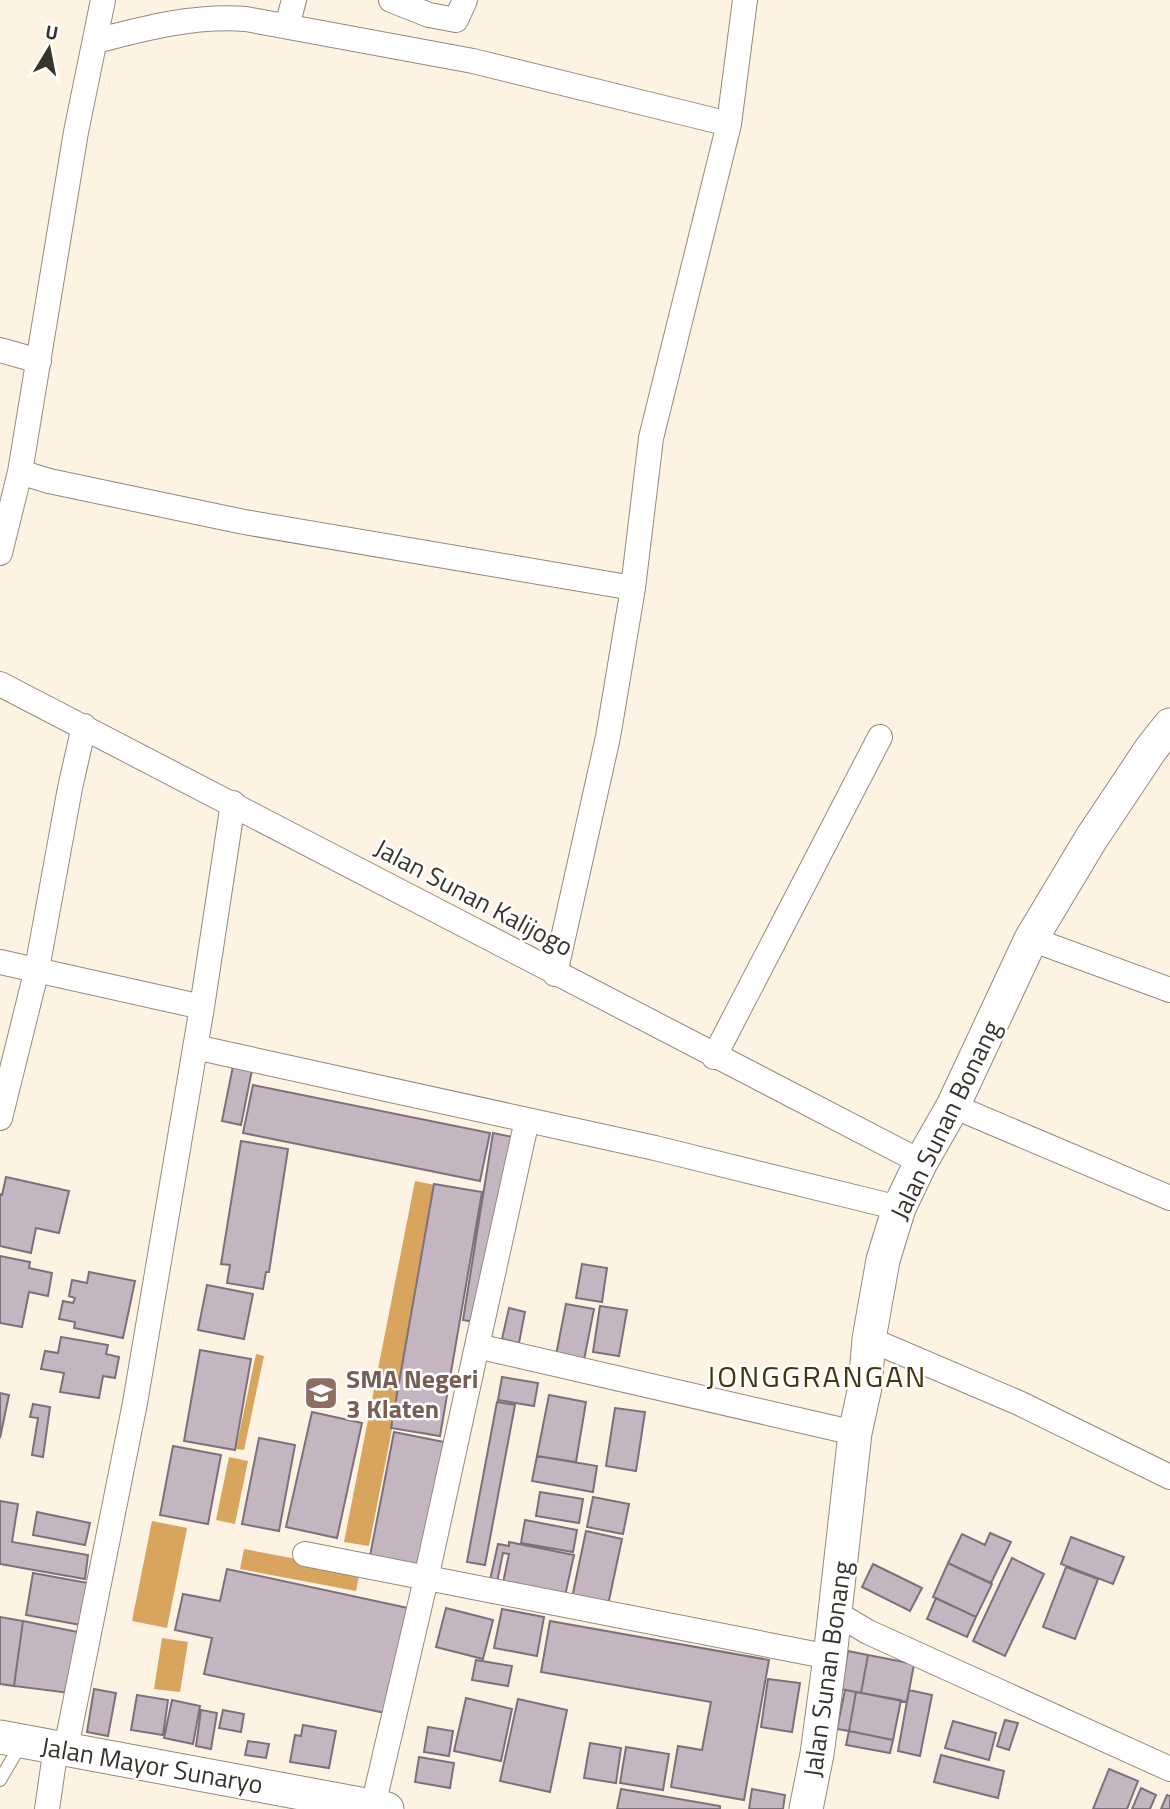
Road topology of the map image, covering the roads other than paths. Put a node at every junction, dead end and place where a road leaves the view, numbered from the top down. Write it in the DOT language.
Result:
graph roads {
  1 [pos="102,0"];
  2 [pos="294,0"];
  3 [pos="391,0"];
  4 [pos="745,0"];
  5 [pos="461,10"];
  6 [pos="287,26"];
  7 [pos="96,41"];
  8 [pos="445,55"];
  9 [pos="729,124"];
  10 [pos="0,351"];
  11 [pos="39,362"];
  12 [pos="20,472"];
  13 [pos="0,552"];
  14 [pos="633,588"];
  15 [pos="0,684"];
  16 [pos="1170,725"];
  17 [pos="84,726"];
  18 [pos="880,737"];
  19 [pos="233,803"];
  20 [pos="1031,939"];
  21 [pos="0,961"];
  22 [pos="37,970"];
  23 [pos="555,974"];
  24 [pos="1170,990"];
  25 [pos="202,1007"];
  26 [pos="195,1047"];
  27 [pos="714,1057"];
  28 [pos="953,1106"];
  29 [pos="0,1118"];
  30 [pos="527,1120"];
  31 [pos="921,1162"];
  32 [pos="1170,1198"];
  33 [pos="899,1208"];
  34 [pos="869,1339"];
  35 [pos="477,1346"];
  36 [pos="855,1433"];
  37 [pos="1170,1477"];
  38 [pos="305,1554"];
  39 [pos="426,1579"];
  40 [pos="836,1613"];
  41 [pos="830,1657"];
  42 [pos="12,1739"];
  43 [pos="61,1748"];
  44 [pos="1170,1769"];
  45 [pos="0,1780"];
  46 [pos="380,1808"];
  47 [pos="47,1809"];
  48 [pos="806,1809"];
  1 -- 7 [label="street"];
  2 -- 6 [label="street"];
  3 -- 5 [label="street"];
  4 -- 9 [label="street"];
  5 -- 8 [label="street"];
  6 -- 7 [label="street"];
  6 -- 8 [label="street"];
  7 -- 11 [label="street"];
  8 -- 9 [label="street"];
  9 -- 14 [label="street"];
  10 -- 11 [label="street"];
  11 -- 12 [label="street"];
  12 -- 13 [label="street"];
  12 -- 14 [label="street"];
  14 -- 23 [label="street"];
  15 -- 17 [label="street, Jalan Sunan Kalijogo"];
  16 -- 20 [label="street, Jalan Sunan Bonang"];
  17 -- 19 [label="street, Jalan Sunan Kalijogo"];
  17 -- 22 [label="street"];
  18 -- 27 [label="street"];
  19 -- 23 [label="street, Jalan Sunan Kalijogo"];
  19 -- 25 [label="street"];
  20 -- 24 [label="street"];
  20 -- 28 [label="street, Jalan Sunan Bonang"];
  21 -- 22 [label="street"];
  22 -- 25 [label="street"];
  22 -- 29 [label="street"];
  23 -- 27 [label="street, Jalan Sunan Kalijogo"];
  25 -- 26 [label="street"];
  26 -- 30 [label="street"];
  26 -- 43 [label="street"];
  27 -- 31 [label="street, Jalan Sunan Kalijogo"];
  28 -- 31 [label="street, Jalan Sunan Bonang"];
  28 -- 32 [label="street"];
  30 -- 33 [label="street"];
  30 -- 35 [label="street"];
  31 -- 33 [label="street, Jalan Sunan Bonang"];
  33 -- 34 [label="street, Jalan Sunan Bonang"];
  34 -- 36 [label="street, Jalan Sunan Bonang"];
  34 -- 37 [label="street"];
  35 -- 36 [label="street"];
  35 -- 39 [label="street"];
  36 -- 40 [label="street, Jalan Sunan Bonang"];
  38 -- 39 [label="street"];
  39 -- 41 [label="street"];
  39 -- 46 [label="street"];
  40 -- 41 [label="street, Jalan Sunan Bonang"];
  40 -- 44 [label="street"];
  41 -- 48 [label="street, Jalan Sunan Bonang"];
  42 -- 43 [label="street, Jalan Mayor Sunaryo"];
  42 -- 45 [label="lane"];
  43 -- 46 [label="street, Jalan Mayor Sunaryo"];
  43 -- 47 [label="street"];
}
